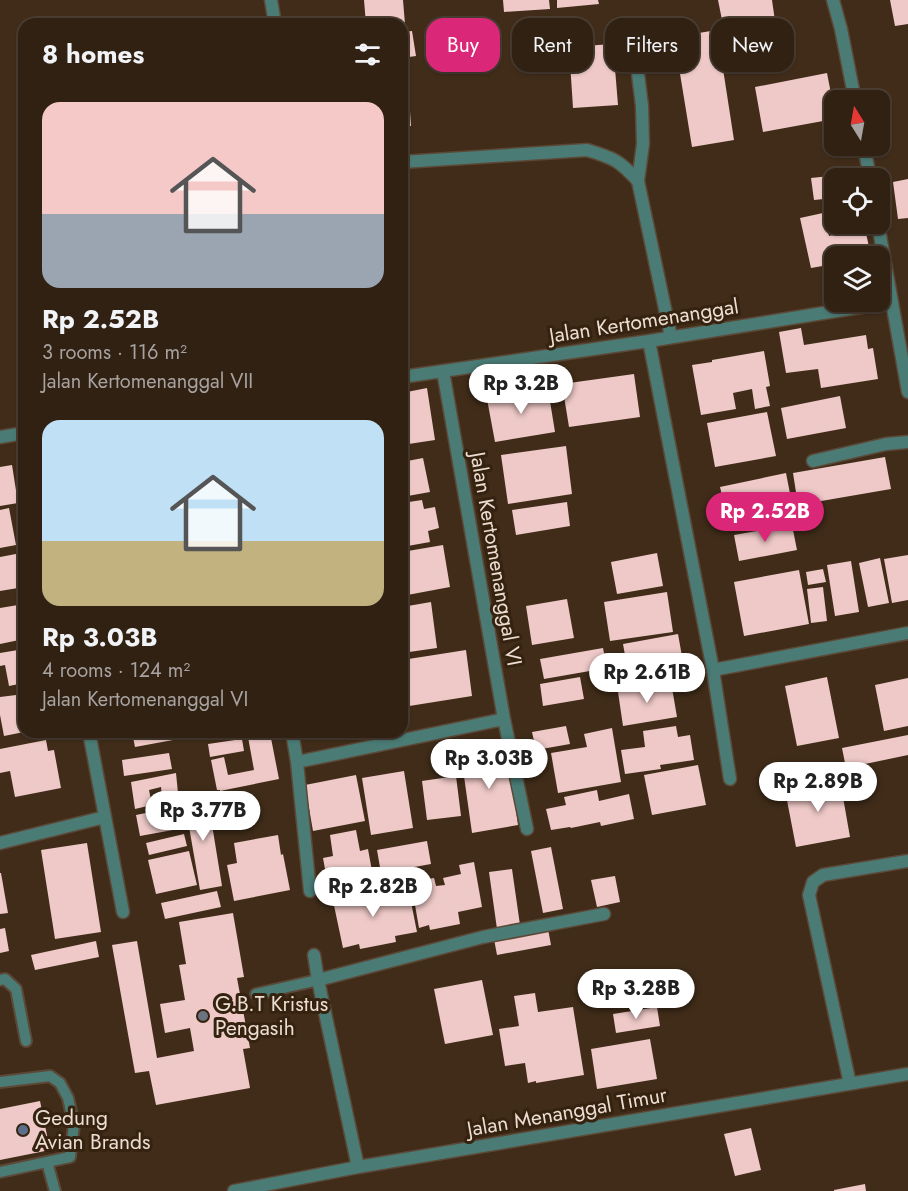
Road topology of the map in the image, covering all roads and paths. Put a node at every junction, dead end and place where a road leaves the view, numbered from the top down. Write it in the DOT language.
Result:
graph roads {
  1 [pos="271,0"];
  2 [pos="833,0"];
  3 [pos="274,18"];
  4 [pos="638,74"];
  5 [pos="853,90"];
  6 [pos="408,162"];
  7 [pos="638,181"];
  8 [pos="880,234"];
  9 [pos="892,303"];
  10 [pos="671,337"];
  11 [pos="649,340"];
  12 [pos="443,371"];
  13 [pos="408,376"];
  14 [pos="908,392"];
  15 [pos="18,434"];
  16 [pos="0,437"];
  17 [pos="908,442"];
  18 [pos="813,461"];
  19 [pos="908,633"];
  20 [pos="713,670"];
  21 [pos="504,719"];
  22 [pos="90,738"];
  23 [pos="293,738"];
  24 [pos="297,762"];
  25 [pos="730,779"];
  26 [pos="105,817"];
  27 [pos="527,830"];
  28 [pos="0,843"];
  29 [pos="908,861"];
  30 [pos="310,891"];
  31 [pos="123,912"];
  32 [pos="604,914"];
  33 [pos="314,955"];
  34 [pos="0,980"];
  35 [pos="318,980"];
  36 [pos="256,994"];
  37 [pos="26,1041"];
  38 [pos="908,1074"];
  39 [pos="0,1082"];
  40 [pos="850,1084"];
  41 [pos="47,1162"];
  42 [pos="358,1167"];
  43 [pos="0,1172"];
  44 [pos="55,1191"];
  45 [pos="234,1191"];
  1 -- 3 [label="street"];
  2 -- 5 [label="street"];
  4 -- 7 [label="street"];
  6 -- 7 [label="street"];
  7 -- 10 [label="street"];
  8 -- 9 [label="street"];
  9 -- 10 [label="street, Jalan Kertomenanggal"];
  9 -- 14 [label="street"];
  10 -- 11 [label="street, Jalan Kertomenanggal"];
  11 -- 12 [label="street, Jalan Kertomenanggal"];
  11 -- 20 [label="street"];
  12 -- 13 [label="street, Jalan Kertomenanggal"];
  12 -- 21 [label="street, Jalan Kertomenanggal VI"];
  15 -- 16 [label="street"];
  17 -- 18 [label="street"];
  19 -- 20 [label="street"];
  20 -- 25 [label="street"];
  21 -- 24 [label="street"];
  21 -- 27 [label="street, Jalan Kertomenanggal VI"];
  22 -- 26 [label="street"];
  23 -- 24 [label="street"];
  24 -- 30 [label="street"];
  26 -- 28 [label="street"];
  26 -- 31 [label="street"];
  29 -- 40 [label="street"];
  32 -- 35 [label="street"];
  33 -- 35 [label="street"];
  34 -- 37 [label="lane"];
  35 -- 36 [label="lane"];
  35 -- 42 [label="street"];
  38 -- 40 [label="street, Jalan Menanggal Timur"];
  39 -- 41 [label="lane"];
  40 -- 42 [label="street, Jalan Menanggal Timur"];
  41 -- 43 [label="lane"];
  41 -- 44 [label="lane"];
  42 -- 45 [label="street, Jalan Menanggal Timur"];
}
